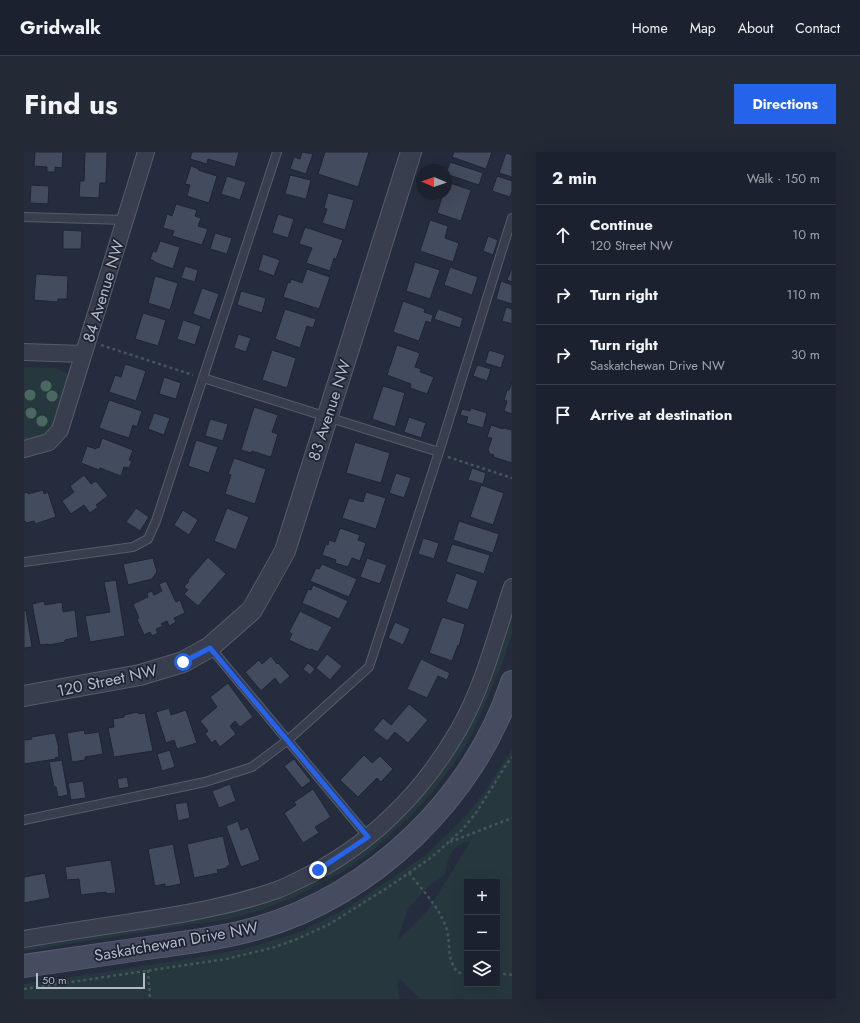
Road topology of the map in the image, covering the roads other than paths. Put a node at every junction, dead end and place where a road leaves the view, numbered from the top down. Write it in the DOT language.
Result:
graph roads {
  1 [pos="146,152"];
  2 [pos="277,152"];
  3 [pos="411,152"];
  4 [pos="24,217"];
  5 [pos="512,218"];
  6 [pos="124,220"];
  7 [pos="24,352"];
  8 [pos="83,354"];
  9 [pos="203,378"];
  10 [pos="327,417"];
  11 [pos="24,449"];
  12 [pos="438,453"];
  13 [pos="24,562"];
  14 [pos="512,587"];
  15 [pos="210,648"];
  16 [pos="511,690"];
  17 [pos="24,696"];
  18 [pos="288,740"];
  19 [pos="24,820"];
  20 [pos="368,837"];
  21 [pos="24,938"];
  22 [pos="24,966"];
  1 -- 6 [label="street, 84 Avenue NW"];
  2 -- 9 [label="lane"];
  3 -- 10 [label="street, 83 Avenue NW"];
  4 -- 6 [label="lane"];
  5 -- 12 [label="lane"];
  6 -- 8 [label="street, 84 Avenue NW"];
  7 -- 8 [label="street"];
  8 -- 11 [label="street, 84 Avenue NW"];
  9 -- 10 [label="lane"];
  9 -- 13 [label="lane"];
  10 -- 12 [label="lane"];
  10 -- 15 [label="street, 83 Avenue NW"];
  12 -- 18 [label="lane"];
  14 -- 20 [label="street, Saskatchewan Drive NW"];
  15 -- 17 [label="street, 120 Street NW"];
  15 -- 18 [label="lane"];
  16 -- 22 [label="main road, Saskatchewan Drive NW"];
  18 -- 19 [label="lane"];
  18 -- 20 [label="lane"];
  20 -- 21 [label="street, Saskatchewan Drive NW"];
}
